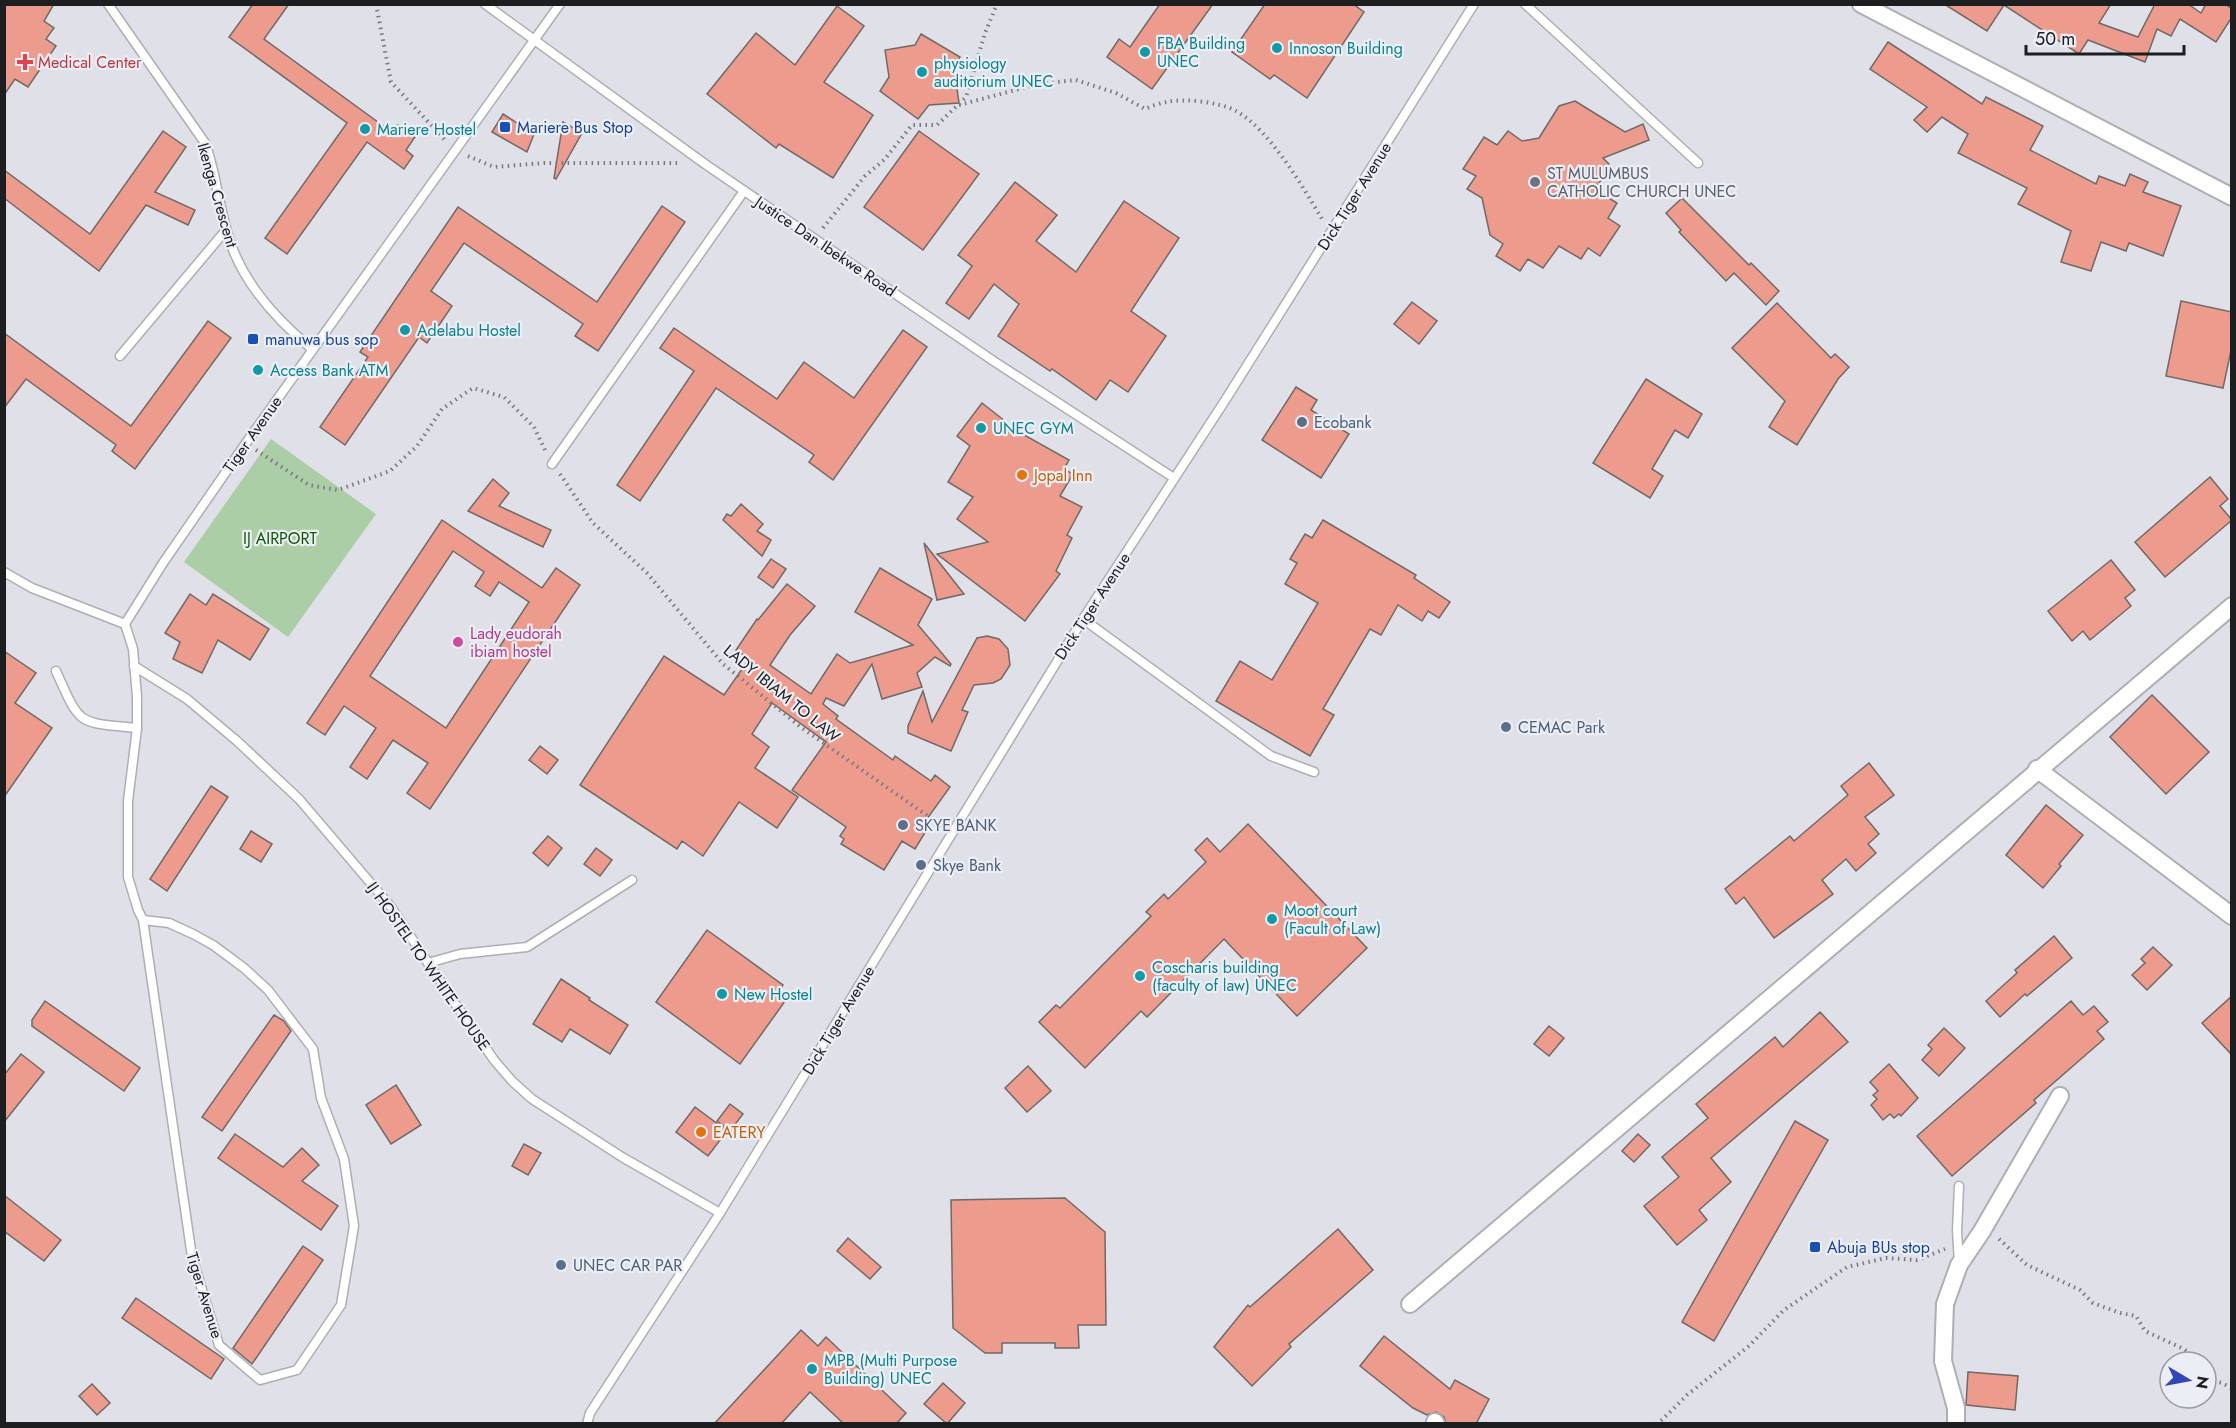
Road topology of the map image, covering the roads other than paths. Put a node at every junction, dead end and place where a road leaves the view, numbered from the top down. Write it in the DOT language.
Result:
graph roads {
  1 [pos="108,4"];
  2 [pos="485,4"];
  3 [pos="560,4"];
  4 [pos="1474,4"];
  5 [pos="1526,4"];
  6 [pos="1861,4"];
  7 [pos="534,41"];
  8 [pos="1698,163"];
  9 [pos="744,191"];
  10 [pos="2232,197"];
  11 [pos="226,230"];
  12 [pos="312,349"];
  13 [pos="120,356"];
  14 [pos="552,464"];
  15 [pos="1174,478"];
  16 [pos="4,572"];
  17 [pos="2232,606"];
  18 [pos="1083,619"];
  19 [pos="125,624"];
  20 [pos="134,666"];
  21 [pos="56,671"];
  22 [pos="137,728"];
  23 [pos="2037,769"];
  24 [pos="1314,772"];
  25 [pos="632,880"];
  26 [pos="2232,916"];
  27 [pos="143,920"];
  28 [pos="428,963"];
  29 [pos="2061,1096"];
  30 [pos="1959,1186"];
  31 [pos="720,1213"];
  32 [pos="1959,1265"];
  33 [pos="1410,1304"];
  34 [pos="587,1424"];
  35 [pos="1956,1424"];
  1 -- 11 [label="lane, Ikenga Crescent"];
  2 -- 7 [label="lane, Justice Dan Ibekwe Road"];
  3 -- 7 [label="lane, Tiger Avenue"];
  4 -- 15 [label="lane, Dick Tiger Avenue"];
  5 -- 8 [label="lane"];
  6 -- 10 [label="street"];
  7 -- 9 [label="lane, Justice Dan Ibekwe Road"];
  7 -- 12 [label="lane, Tiger Avenue"];
  9 -- 14 [label="lane"];
  9 -- 15 [label="lane, Justice Dan Ibekwe Road"];
  11 -- 12 [label="lane, Ikenga Crescent"];
  11 -- 13 [label="lane"];
  12 -- 19 [label="lane, Tiger Avenue"];
  15 -- 18 [label="lane, Dick Tiger Avenue"];
  16 -- 19 [label="lane"];
  17 -- 23 [label="street"];
  18 -- 24 [label="lane"];
  18 -- 31 [label="lane, Dick Tiger Avenue"];
  19 -- 20 [label="lane, Tiger Avenue"];
  20 -- 22 [label="lane, Tiger Avenue"];
  20 -- 28 [label="lane, IJ HOSTEL TO WHITE HOUSE"];
  21 -- 22 [label="lane"];
  22 -- 27 [label="lane, Tiger Avenue"];
  23 -- 26 [label="street"];
  23 -- 33 [label="street"];
  25 -- 28 [label="lane"];
  27 -- 27 [label="lane, Tiger Avenue"];
  28 -- 31 [label="lane, IJ HOSTEL TO WHITE HOUSE"];
  29 -- 32 [label="street"];
  30 -- 32 [label="lane"];
  31 -- 34 [label="lane, Dick Tiger Avenue"];
  32 -- 35 [label="street"];
}
